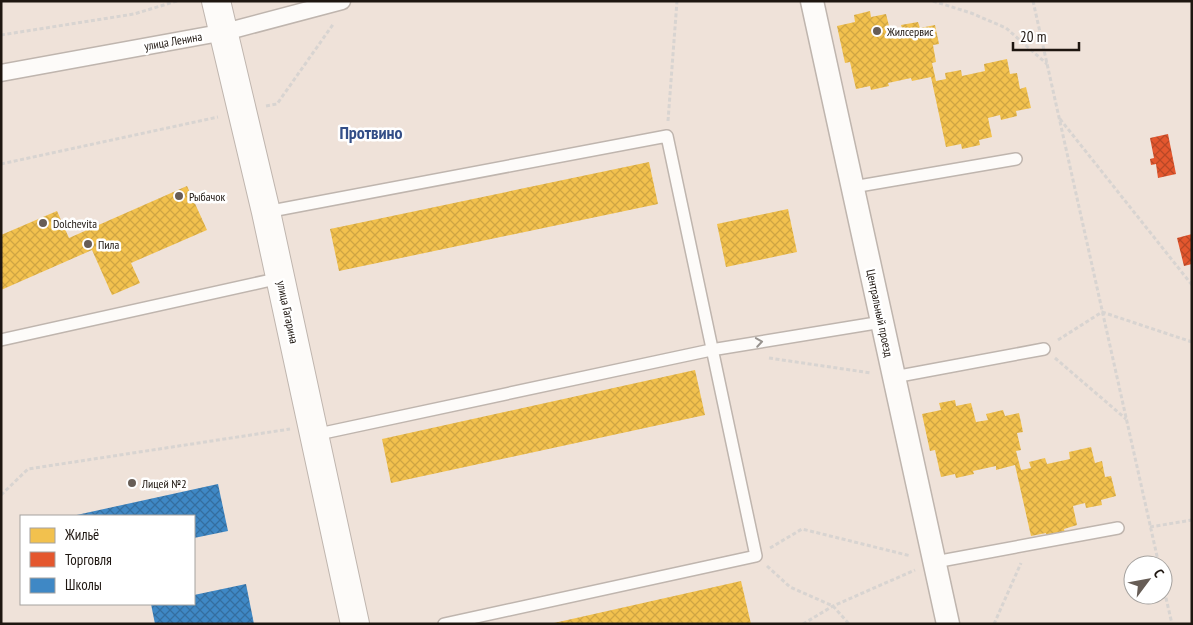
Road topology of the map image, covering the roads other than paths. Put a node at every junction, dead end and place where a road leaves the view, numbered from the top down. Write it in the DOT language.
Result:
graph roads {
  1 [pos="216,1"];
  2 [pos="812,1"];
  3 [pos="340,9"];
  4 [pos="225,32"];
  5 [pos="1,73"];
  6 [pos="1016,159"];
  7 [pos="852,187"];
  8 [pos="266,212"];
  9 [pos="281,278"];
  10 [pos="882,322"];
  11 [pos="1,340"];
  12 [pos="1044,349"];
  13 [pos="711,350"];
  14 [pos="894,377"];
  15 [pos="313,430"];
  16 [pos="1118,528"];
  17 [pos="934,562"];
  18 [pos="354,624"];
  19 [pos="444,624"];
  20 [pos="948,624"];
  1 -- 4 [label="street, улица Гагарина"];
  2 -- 7 [label="street, Центральный проезд"];
  3 -- 4 [label="street, улица Ленина"];
  4 -- 5 [label="street, улица Ленина"];
  4 -- 8 [label="street, улица Гагарина"];
  6 -- 7 [label="lane"];
  7 -- 10 [label="street, Центральный проезд"];
  8 -- 9 [label="street, улица Гагарина"];
  8 -- 13 [label="lane"];
  9 -- 11 [label="lane"];
  9 -- 15 [label="street, улица Гагарина"];
  13 -- 10 [label="lane, one-way"];
  10 -- 14 [label="street, Центральный проезд"];
  12 -- 14 [label="lane"];
  13 -- 15 [label="lane"];
  13 -- 19 [label="lane"];
  14 -- 17 [label="street, Центральный проезд"];
  15 -- 18 [label="street, улица Гагарина"];
  16 -- 17 [label="lane"];
  17 -- 20 [label="street, Центральный проезд"];
}
